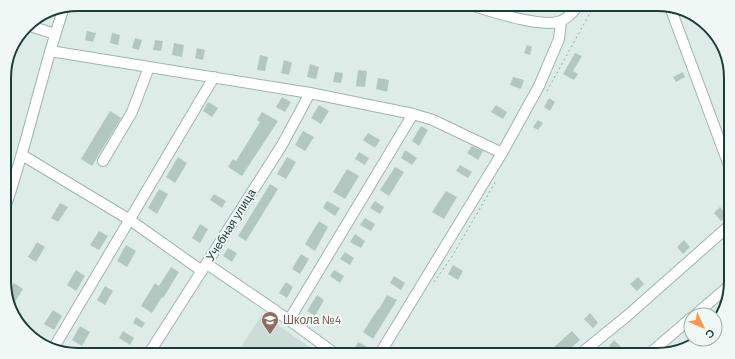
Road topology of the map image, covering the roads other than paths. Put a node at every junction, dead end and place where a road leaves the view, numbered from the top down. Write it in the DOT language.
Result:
graph roads {
  1 [pos="492,11"];
  2 [pos="573,11"];
  3 [pos="62,13"];
  4 [pos="672,13"];
  5 [pos="562,20"];
  6 [pos="35,28"];
  7 [pos="55,34"];
  8 [pos="50,51"];
  9 [pos="149,67"];
  10 [pos="214,77"];
  11 [pos="310,93"];
  12 [pos="413,114"];
  13 [pos="724,152"];
  14 [pos="502,153"];
  15 [pos="22,155"];
  16 [pos="103,161"];
  17 [pos="11,186"];
  18 [pos="130,220"];
  19 [pos="724,230"];
  20 [pos="204,268"];
  21 [pos="723,291"];
  22 [pos="704,307"];
  23 [pos="289,320"];
  24 [pos="683,325"];
  25 [pos="56,344"];
  26 [pos="153,348"];
  27 [pos="327,348"];
  28 [pos="383,348"];
  29 [pos="587,348"];
  30 [pos="656,348"];
  1 -- 5 [label="street"];
  2 -- 5 [label="street"];
  3 -- 7 [label="street"];
  4 -- 13 [label="street"];
  5 -- 14 [label="street"];
  6 -- 7 [label="street"];
  7 -- 8 [label="street"];
  8 -- 9 [label="street"];
  8 -- 15 [label="street"];
  9 -- 10 [label="street"];
  9 -- 16 [label="street"];
  10 -- 11 [label="street"];
  10 -- 18 [label="street"];
  11 -- 12 [label="street"];
  11 -- 20 [label="street, Учебная улица"];
  12 -- 14 [label="street"];
  12 -- 23 [label="street"];
  14 -- 28 [label="street"];
  15 -- 17 [label="street"];
  15 -- 18 [label="street"];
  18 -- 20 [label="street"];
  18 -- 25 [label="street"];
  19 -- 29 [label="street"];
  20 -- 23 [label="street"];
  20 -- 26 [label="street, Учебная улица"];
  21 -- 22 [label="street"];
  23 -- 27 [label="street"];
  24 -- 30 [label="street"];
}
